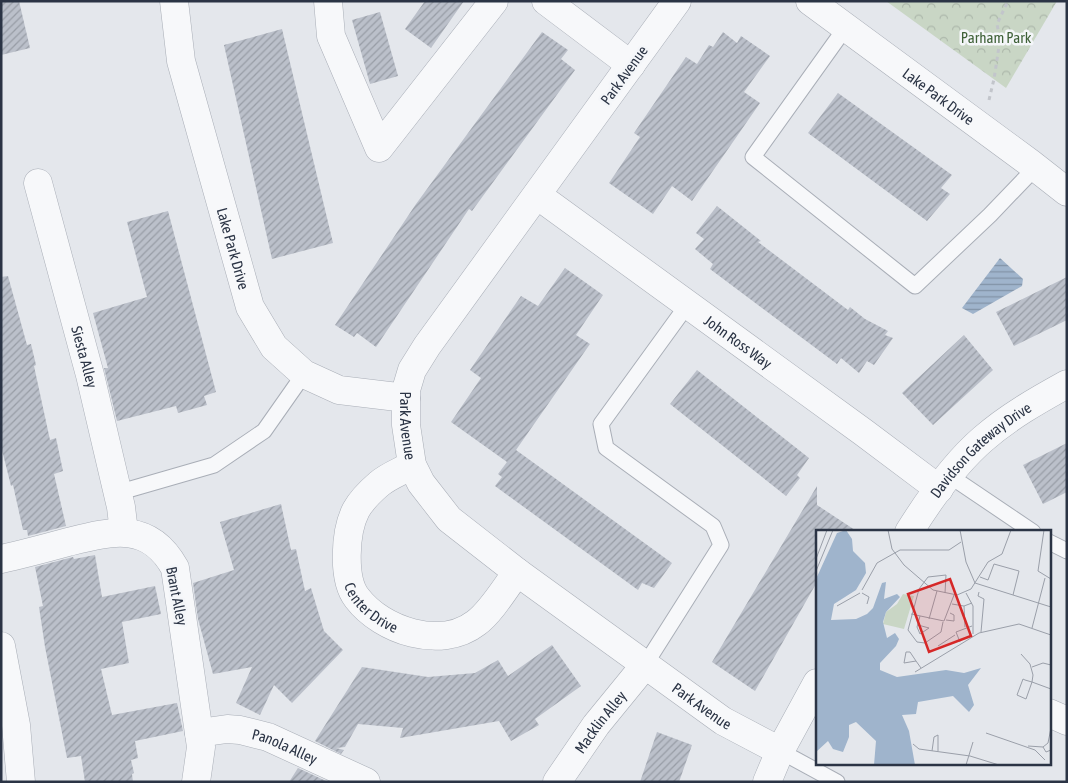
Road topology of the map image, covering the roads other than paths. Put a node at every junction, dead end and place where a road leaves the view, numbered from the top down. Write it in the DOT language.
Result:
graph roads {
  1 [pos="174,1"];
  2 [pos="328,1"];
  3 [pos="494,1"];
  4 [pos="546,1"];
  5 [pos="677,1"];
  6 [pos="810,1"];
  7 [pos="846,28"];
  8 [pos="632,65"];
  9 [pos="1036,167"];
  10 [pos="38,183"];
  11 [pos="1067,192"];
  12 [pos="537,195"];
  13 [pos="688,304"];
  14 [pos="304,374"];
  15 [pos="1067,384"];
  16 [pos="406,398"];
  17 [pos="412,465"];
  18 [pos="945,482"];
  19 [pos="117,493"];
  20 [pos="910,530"];
  21 [pos="1029,530"];
  22 [pos="124,532"];
  23 [pos="1050,542"];
  24 [pos="1067,551"];
  25 [pos="1,559"];
  26 [pos="517,572"];
  27 [pos="1,646"];
  28 [pos="645,665"];
  29 [pos="816,685"];
  30 [pos="1050,714"];
  31 [pos="1067,721"];
  32 [pos="199,733"];
  33 [pos="780,751"];
  34 [pos="21,782"];
  35 [pos="196,782"];
  36 [pos="366,782"];
  37 [pos="557,782"];
  38 [pos="767,782"];
  39 [pos="837,782"];
  1 -- 14 [label="street, Lake Park Drive"];
  2 -- 3 [label="street"];
  4 -- 8 [label="street"];
  5 -- 8 [label="street, Park Avenue"];
  6 -- 7 [label="street, Lake Park Drive"];
  7 -- 9 [label="street, Lake Park Drive"];
  7 -- 9 [label="lane"];
  8 -- 12 [label="street, Park Avenue"];
  9 -- 11 [label="street, Lake Park Drive"];
  10 -- 19 [label="street, Siesta Alley"];
  12 -- 13 [label="street, John Ross Way"];
  12 -- 16 [label="street, Park Avenue"];
  13 -- 18 [label="street, John Ross Way"];
  13 -- 28 [label="lane"];
  14 -- 16 [label="street, Lake Park Drive"];
  14 -- 19 [label="lane"];
  15 -- 18 [label="street, Davidson Gateway Drive"];
  16 -- 17 [label="street, Park Avenue"];
  17 -- 26 [label="street, Park Avenue"];
  17 -- 26 [label="street, Center Drive"];
  18 -- 20 [label="street, Davidson Gateway Drive"];
  18 -- 21 [label="lane"];
  19 -- 22 [label="street, Siesta Alley"];
  22 -- 25 [label="street, Brant Alley"];
  22 -- 32 [label="street, Brant Alley"];
  23 -- 24 [label="lane"];
  26 -- 28 [label="street, Park Avenue"];
  27 -- 34 [label="street"];
  28 -- 33 [label="street, Park Avenue"];
  28 -- 37 [label="street, Macklin Alley"];
  29 -- 33 [label="street"];
  30 -- 31 [label="street"];
  32 -- 35 [label="street, Brant Alley"];
  32 -- 36 [label="street, Panola Alley"];
  33 -- 38 [label="street"];
  33 -- 39 [label="lane"];
}
